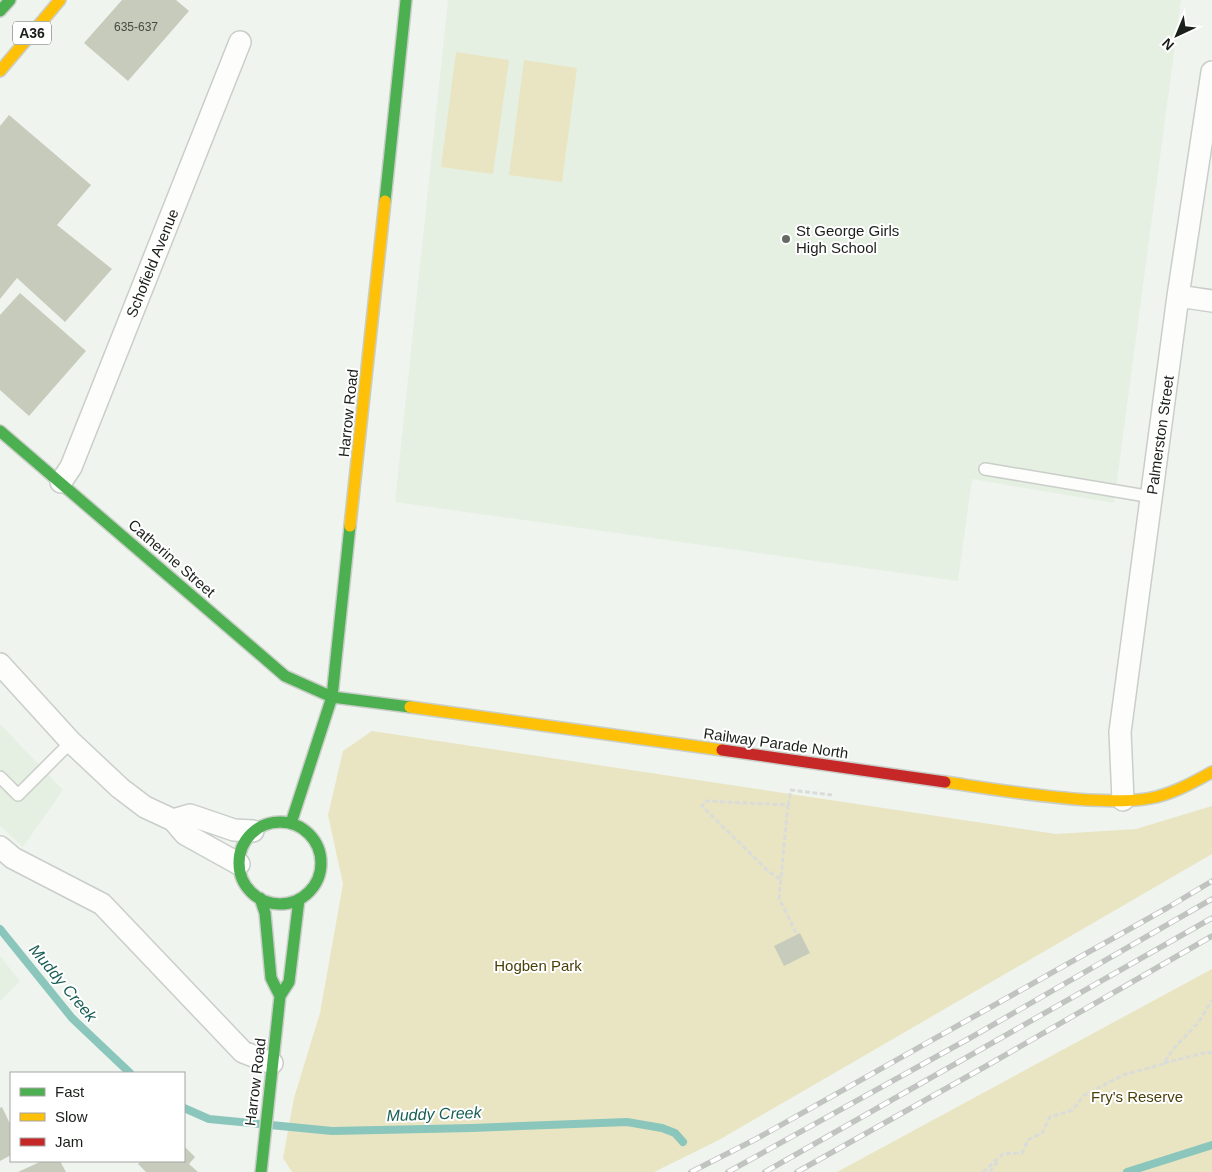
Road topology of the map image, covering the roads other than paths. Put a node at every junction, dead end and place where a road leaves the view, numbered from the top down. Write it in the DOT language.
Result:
graph roads {
  1 [pos="10,0"];
  2 [pos="60,0"];
  3 [pos="406,0"];
  4 [pos="0,11"];
  5 [pos="240,42"];
  6 [pos="0,71"];
  7 [pos="1212,72"];
  8 [pos="1178,296"];
  9 [pos="1212,301"];
  10 [pos="0,431"];
  11 [pos="985,469"];
  12 [pos="61,482"];
  13 [pos="1152,497"];
  14 [pos="0,664"];
  15 [pos="332,697"];
  16 [pos="71,742"];
  17 [pos="1212,772"];
  18 [pos="0,777"];
  19 [pos="1123,800"];
  20 [pos="172,820"];
  21 [pos="291,823"];
  22 [pos="253,831"];
  23 [pos="0,847"];
  24 [pos="239,864"];
  25 [pos="260,898"];
  26 [pos="299,899"];
  27 [pos="280,996"];
  28 [pos="272,1063"];
  29 [pos="263,1170"];
  1 -- 4 [label="main road, A36"];
  2 -- 6 [label="main road, A36"];
  3 -- 15 [label="main road, Harrow Road"];
  5 -- 12 [label="street, Schofield Avenue"];
  7 -- 8 [label="street, Palmerston Street"];
  8 -- 9 [label="street"];
  8 -- 13 [label="street, Palmerston Street"];
  10 -- 12 [label="main road, Catherine Street"];
  11 -- 13 [label="lane"];
  12 -- 15 [label="main road, Catherine Street"];
  13 -- 19 [label="street, Palmerston Street"];
  14 -- 16 [label="street"];
  15 -- 19 [label="main road, Railway Parade North"];
  15 -- 21 [label="main road, Harrow Road"];
  16 -- 18 [label="lane"];
  16 -- 20 [label="street"];
  17 -- 19 [label="main road, Railway Parade North"];
  20 -- 22 [label="street"];
  20 -- 24 [label="street"];
  21 -- 22 [label="main road"];
  21 -- 26 [label="main road"];
  22 -- 24 [label="main road"];
  23 -- 28 [label="street"];
  24 -- 25 [label="main road"];
  25 -- 26 [label="main road"];
  25 -- 27 [label="main road, Harrow Road"];
  26 -- 27 [label="main road, Harrow Road"];
  27 -- 28 [label="main road, Harrow Road"];
  28 -- 29 [label="main road, Harrow Road"];
}
